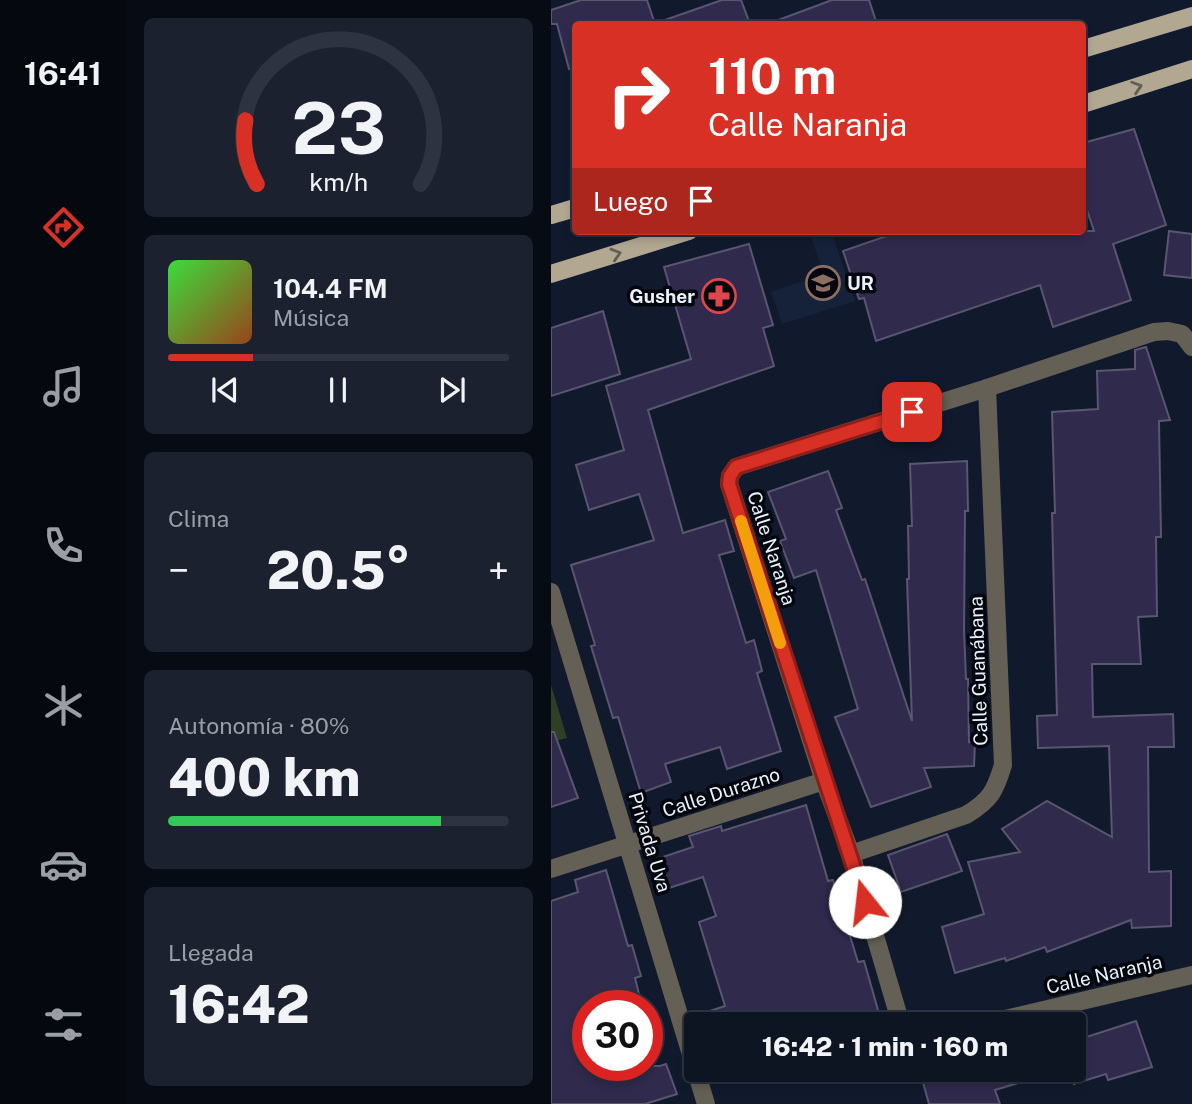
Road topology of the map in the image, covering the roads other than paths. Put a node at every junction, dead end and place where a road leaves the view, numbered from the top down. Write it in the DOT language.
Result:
graph roads {
  1 [pos="1192,16"];
  2 [pos="1086,48"];
  3 [pos="1192,69"];
  4 [pos="1086,103"];
  5 [pos="572,209"];
  6 [pos="551,215"];
  7 [pos="676,235"];
  8 [pos="551,274"];
  9 [pos="1192,347"];
  10 [pos="987,388"];
  11 [pos="551,592"];
  12 [pos="824,781"];
  13 [pos="629,845"];
  14 [pos="851,854"];
  15 [pos="551,869"];
  16 [pos="1192,975"];
  17 [pos="897,1012"];
  18 [pos="1035,1012"];
  19 [pos="706,1104"];
  1 -- 2 [label="main road"];
  4 -- 3 [label="main road, one-way"];
  5 -- 6 [label="main road"];
  8 -- 7 [label="main road, one-way"];
  9 -- 10 [label="street, Calle Naranja"];
  10 -- 12 [label="street, Calle Naranja"];
  10 -- 14 [label="street, Calle Guanábana"];
  11 -- 13 [label="street, Privada Uva"];
  12 -- 13 [label="street, Calle Durazno"];
  12 -- 14 [label="street, Calle Naranja"];
  13 -- 15 [label="street, Calle Durazno"];
  13 -- 19 [label="street, Privada Uva"];
  14 -- 17 [label="street, Calle Naranja"];
  16 -- 18 [label="street, Calle Naranja"];
}
